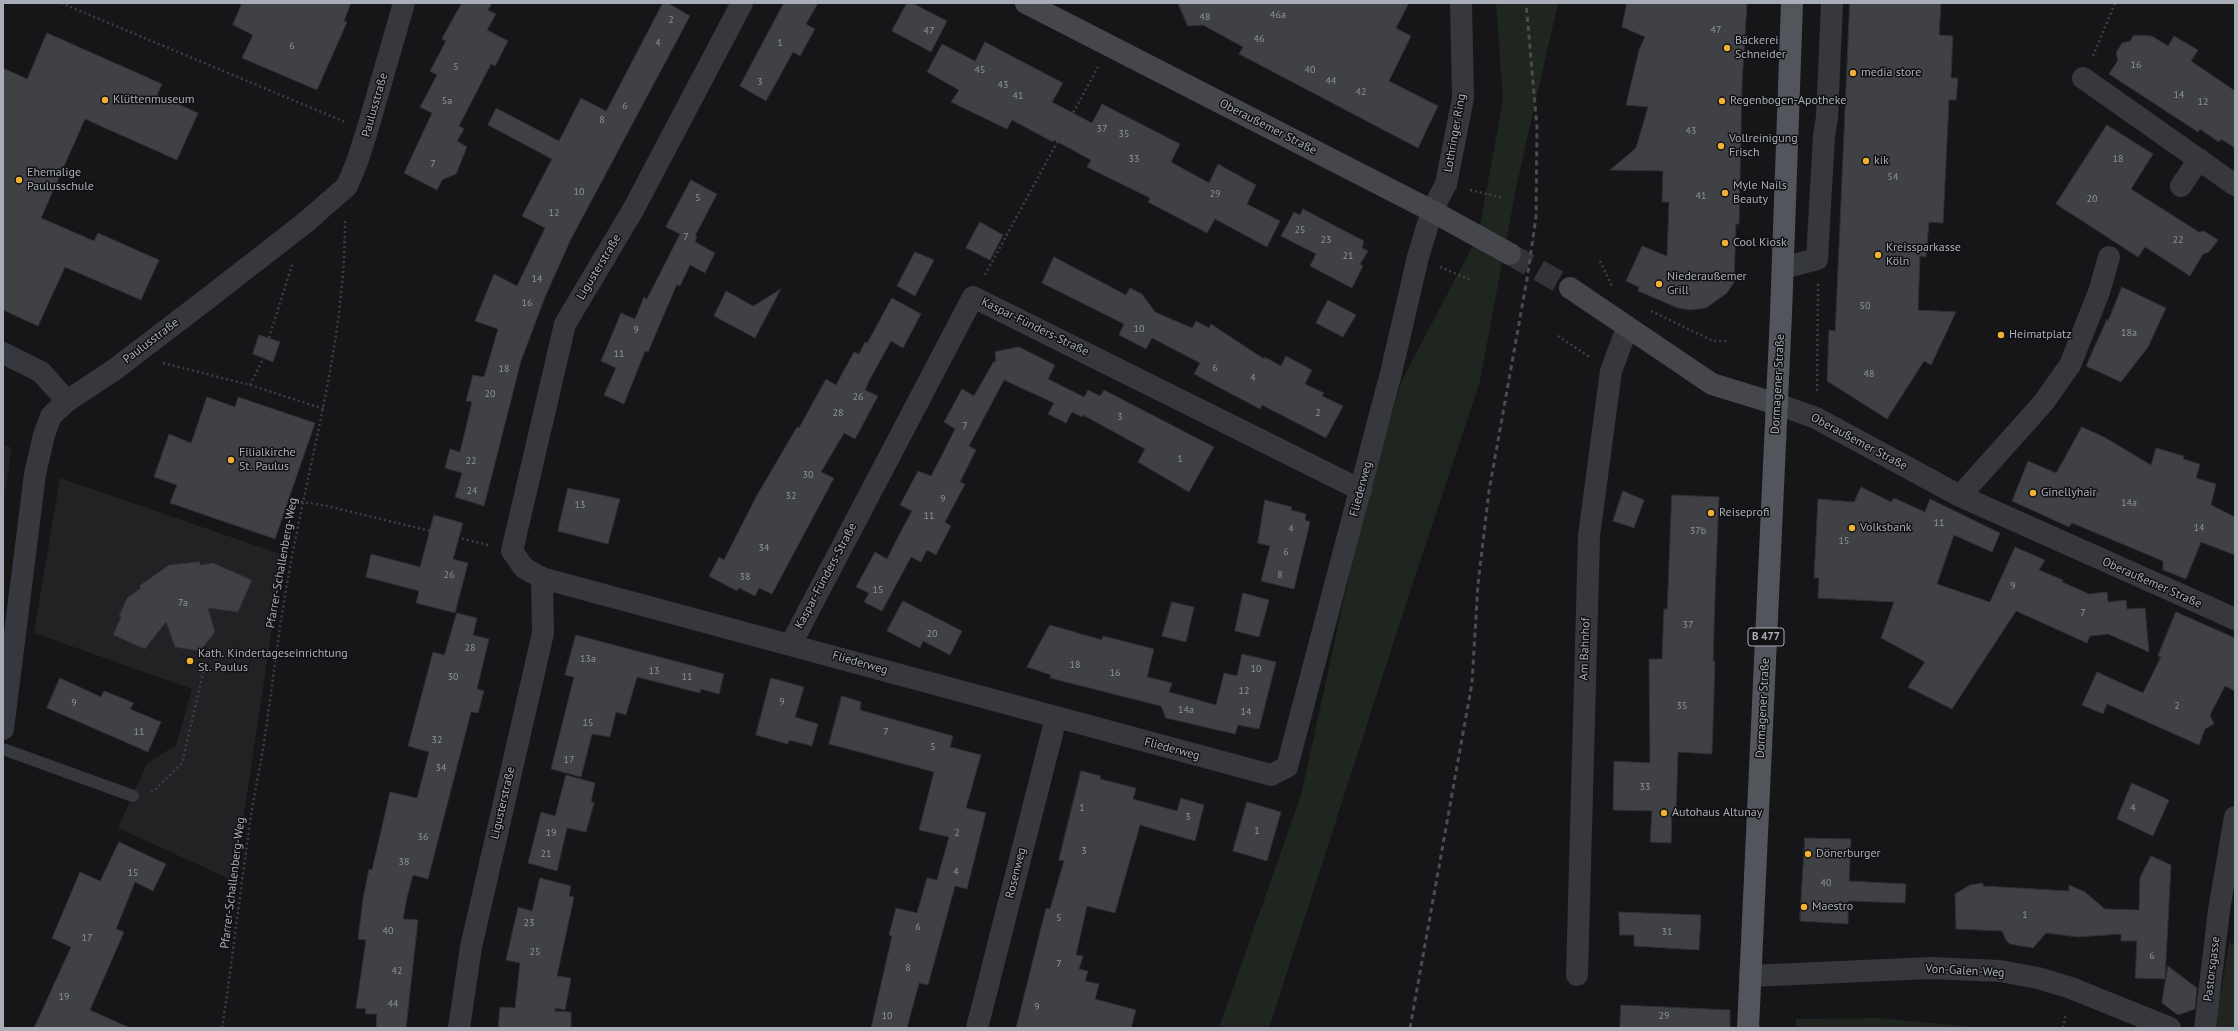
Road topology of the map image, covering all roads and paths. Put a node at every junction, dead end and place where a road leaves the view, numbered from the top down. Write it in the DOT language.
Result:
graph roads {
  1 [pos="61,3"];
  2 [pos="404,3"];
  3 [pos="742,3"];
  4 [pos="1026,3"];
  5 [pos="1461,3"];
  6 [pos="1792,3"];
  7 [pos="1832,3"];
  8 [pos="2115,3"];
  9 [pos="1110,46"];
  10 [pos="2083,78"];
  11 [pos="367,131"];
  12 [pos="2199,159"];
  13 [pos="1446,184"];
  14 [pos="2235,185"];
  15 [pos="2181,186"];
  16 [pos="1504,198"];
  17 [pos="330,202"];
  18 [pos="2137,207"];
  19 [pos="1432,211"];
  20 [pos="1510,254"];
  21 [pos="1418,257"];
  22 [pos="2109,257"];
  23 [pos="294,258"];
  24 [pos="1817,259"];
  25 [pos="1600,260"];
  26 [pos="1784,268"];
  27 [pos="1471,280"];
  28 [pos="1570,288"];
  29 [pos="1615,292"];
  30 [pos="973,297"];
  31 [pos="1648,309"];
  32 [pos="1627,328"];
  33 [pos="1558,336"];
  34 [pos="269,338"];
  35 [pos="1727,342"];
  36 [pos="3,353"];
  37 [pos="133,356"];
  38 [pos="263,359"];
  39 [pos="1611,371"];
  40 [pos="250,385"];
  41 [pos="68,401"];
  42 [pos="1776,404"];
  43 [pos="324,409"];
  44 [pos="1816,418"];
  45 [pos="1361,490"];
  46 [pos="1960,496"];
  47 [pos="301,502"];
  48 [pos="512,551"];
  49 [pos="542,578"];
  50 [pos="2235,619"];
  51 [pos="791,644"];
  52 [pos="208,656"];
  53 [pos="1056,718"];
  54 [pos="3,729"];
  55 [pos="3,749"];
  56 [pos="133,796"];
  57 [pos="2235,817"];
  58 [pos="2227,911"];
  59 [pos="1577,975"];
  60 [pos="1750,976"];
  61 [pos="222,1028"];
  62 [pos="459,1028"];
  63 [pos="977,1028"];
  64 [pos="1748,1028"];
  65 [pos="2170,1028"];
  66 [pos="2205,1028"];
  1 -- 11 [label="path"];
  2 -- 11 [label="street, Paulusstraße"];
  3 -- 48 [label="street, Ligusterstraße"];
  4 -- 9 [label="main road, Oberaußemer Straße"];
  5 -- 13 [label="street, Lothringer Ring"];
  6 -- 26 [label="main road, Dormagener Straße / B 477"];
  7 -- 24 [label="street"];
  8 -- 10 [label="path"];
  9 -- 19 [label="main road, Oberaußemer Straße"];
  9 -- 30 [label="path"];
  10 -- 12 [label="street"];
  11 -- 17 [label="street, Paulusstraße"];
  12 -- 14 [label="street"];
  12 -- 15 [label="street"];
  13 -- 16 [label="path"];
  13 -- 19 [label="street, Lothringer Ring"];
  17 -- 37 [label="street, Paulusstraße"];
  17 -- 43 [label="path, Pfarrer-Schallenberg-Weg"];
  18 -- 22 [label="path"];
  19 -- 20 [label="main road, Oberaußemer Straße"];
  19 -- 21 [label="street, Fliederweg"];
  21 -- 27 [label="path"];
  21 -- 45 [label="street, Fliederweg"];
  22 -- 46 [label="street"];
  23 -- 34 [label="path"];
  24 -- 26 [label="street"];
  24 -- 44 [label="path"];
  25 -- 29 [label="path"];
  26 -- 42 [label="main road, Dormagener Straße / B 477"];
  28 -- 32 [label="main road, Oberaußemer Straße"];
  30 -- 45 [label="street, Kaspar-Fünders-Straße"];
  30 -- 51 [label="street, Kaspar-Fünders-Straße"];
  31 -- 35 [label="path"];
  32 -- 39 [label="street, Am Bahnhof"];
  32 -- 42 [label="main road, Oberaußemer Straße"];
  33 -- 39 [label="path"];
  36 -- 41 [label="street"];
  37 -- 40 [label="path"];
  37 -- 41 [label="street, Paulusstraße"];
  38 -- 40 [label="path"];
  39 -- 59 [label="street, Am Bahnhof"];
  40 -- 43 [label="path"];
  41 -- 54 [label="street, Paulusstraße"];
  42 -- 44 [label="street, Oberaußemer Straße"];
  42 -- 60 [label="main road, Dormagener Straße / B 477"];
  43 -- 47 [label="path, Pfarrer-Schallenberg-Weg"];
  44 -- 46 [label="street, Oberaußemer Straße"];
  45 -- 53 [label="street, Fliederweg"];
  46 -- 50 [label="street, Oberaußemer Straße"];
  47 -- 48 [label="path"];
  47 -- 61 [label="path, Pfarrer-Schallenberg-Weg"];
  48 -- 49 [label="street, Fliederweg"];
  49 -- 51 [label="street, Fliederweg"];
  49 -- 62 [label="street, Ligusterstraße"];
  51 -- 53 [label="street, Fliederweg"];
  52 -- 56 [label="path"];
  53 -- 63 [label="street, Rosenweg"];
  55 -- 56 [label="lane"];
  57 -- 58 [label="street, Pastorsgasse"];
  58 -- 66 [label="street, Pastorsgasse"];
  60 -- 64 [label="main road, Dormagener Straße / B 477"];
  60 -- 65 [label="street, Von-Galen-Weg"];
}
